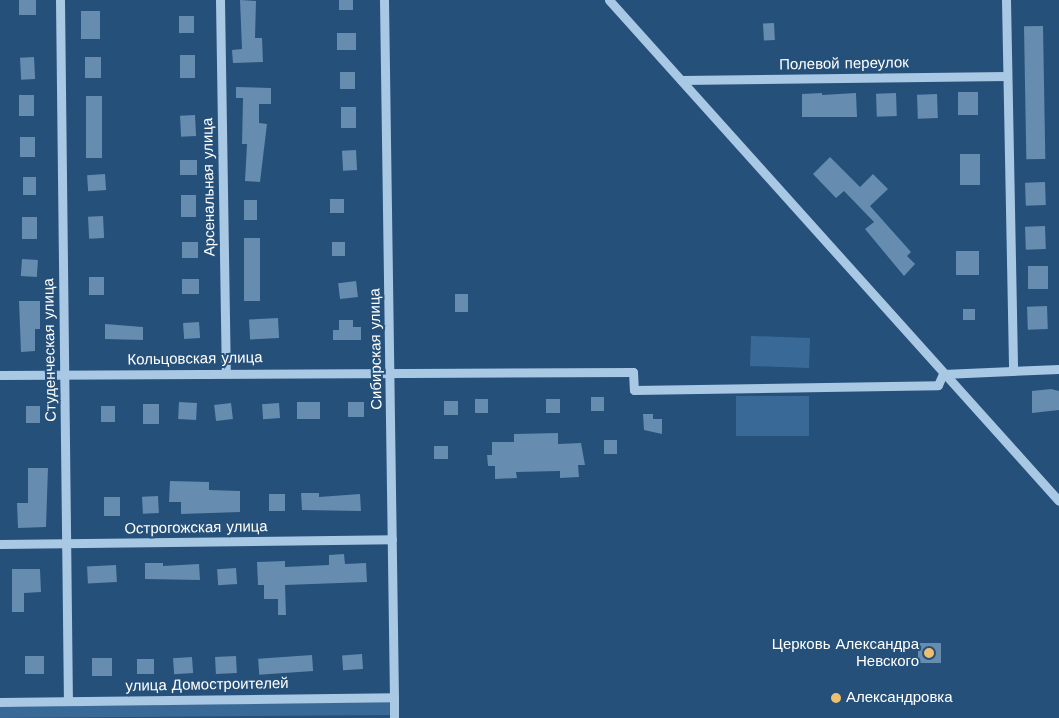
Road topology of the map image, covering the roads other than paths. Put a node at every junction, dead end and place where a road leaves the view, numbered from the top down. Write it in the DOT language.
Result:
graph roads {
  1 [pos="60,0"];
  2 [pos="220,0"];
  3 [pos="384,0"];
  4 [pos="609,0"];
  5 [pos="1006,0"];
  6 [pos="1007,76"];
  7 [pos="681,80"];
  8 [pos="1059,369"];
  9 [pos="1013,370"];
  10 [pos="391,371"];
  11 [pos="226,373"];
  12 [pos="64,374"];
  13 [pos="943,374"];
  14 [pos="0,375"];
  15 [pos="1059,501"];
  16 [pos="392,539"];
  17 [pos="66,543"];
  18 [pos="0,544"];
  19 [pos="394,697"];
  20 [pos="68,700"];
  21 [pos="0,702"];
  22 [pos="394,718"];
  1 -- 12 [label="street, Студенческая улица"];
  2 -- 11 [label="street, Арсенальная улица"];
  3 -- 10 [label="street, Сибирская улица"];
  4 -- 7 [label="street"];
  5 -- 6 [label="street"];
  6 -- 7 [label="street, Полевой переулок"];
  6 -- 9 [label="street"];
  7 -- 13 [label="street"];
  8 -- 9 [label="street"];
  9 -- 13 [label="street"];
  10 -- 11 [label="street, Кольцовская улица"];
  10 -- 13 [label="street, Кольцовская улица"];
  10 -- 16 [label="street, Сибирская улица"];
  11 -- 12 [label="street, Кольцовская улица"];
  12 -- 14 [label="street, Кольцовская улица"];
  12 -- 17 [label="street, Студенческая улица"];
  13 -- 15 [label="street"];
  16 -- 17 [label="street, Острогожская улица"];
  16 -- 19 [label="street, Сибирская улица"];
  17 -- 18 [label="street, Острогожская улица"];
  17 -- 20 [label="street, Студенческая улица"];
  19 -- 20 [label="street, улица Домостроителей"];
  19 -- 22 [label="street"];
  20 -- 21 [label="street, улица Домостроителей"];
}
